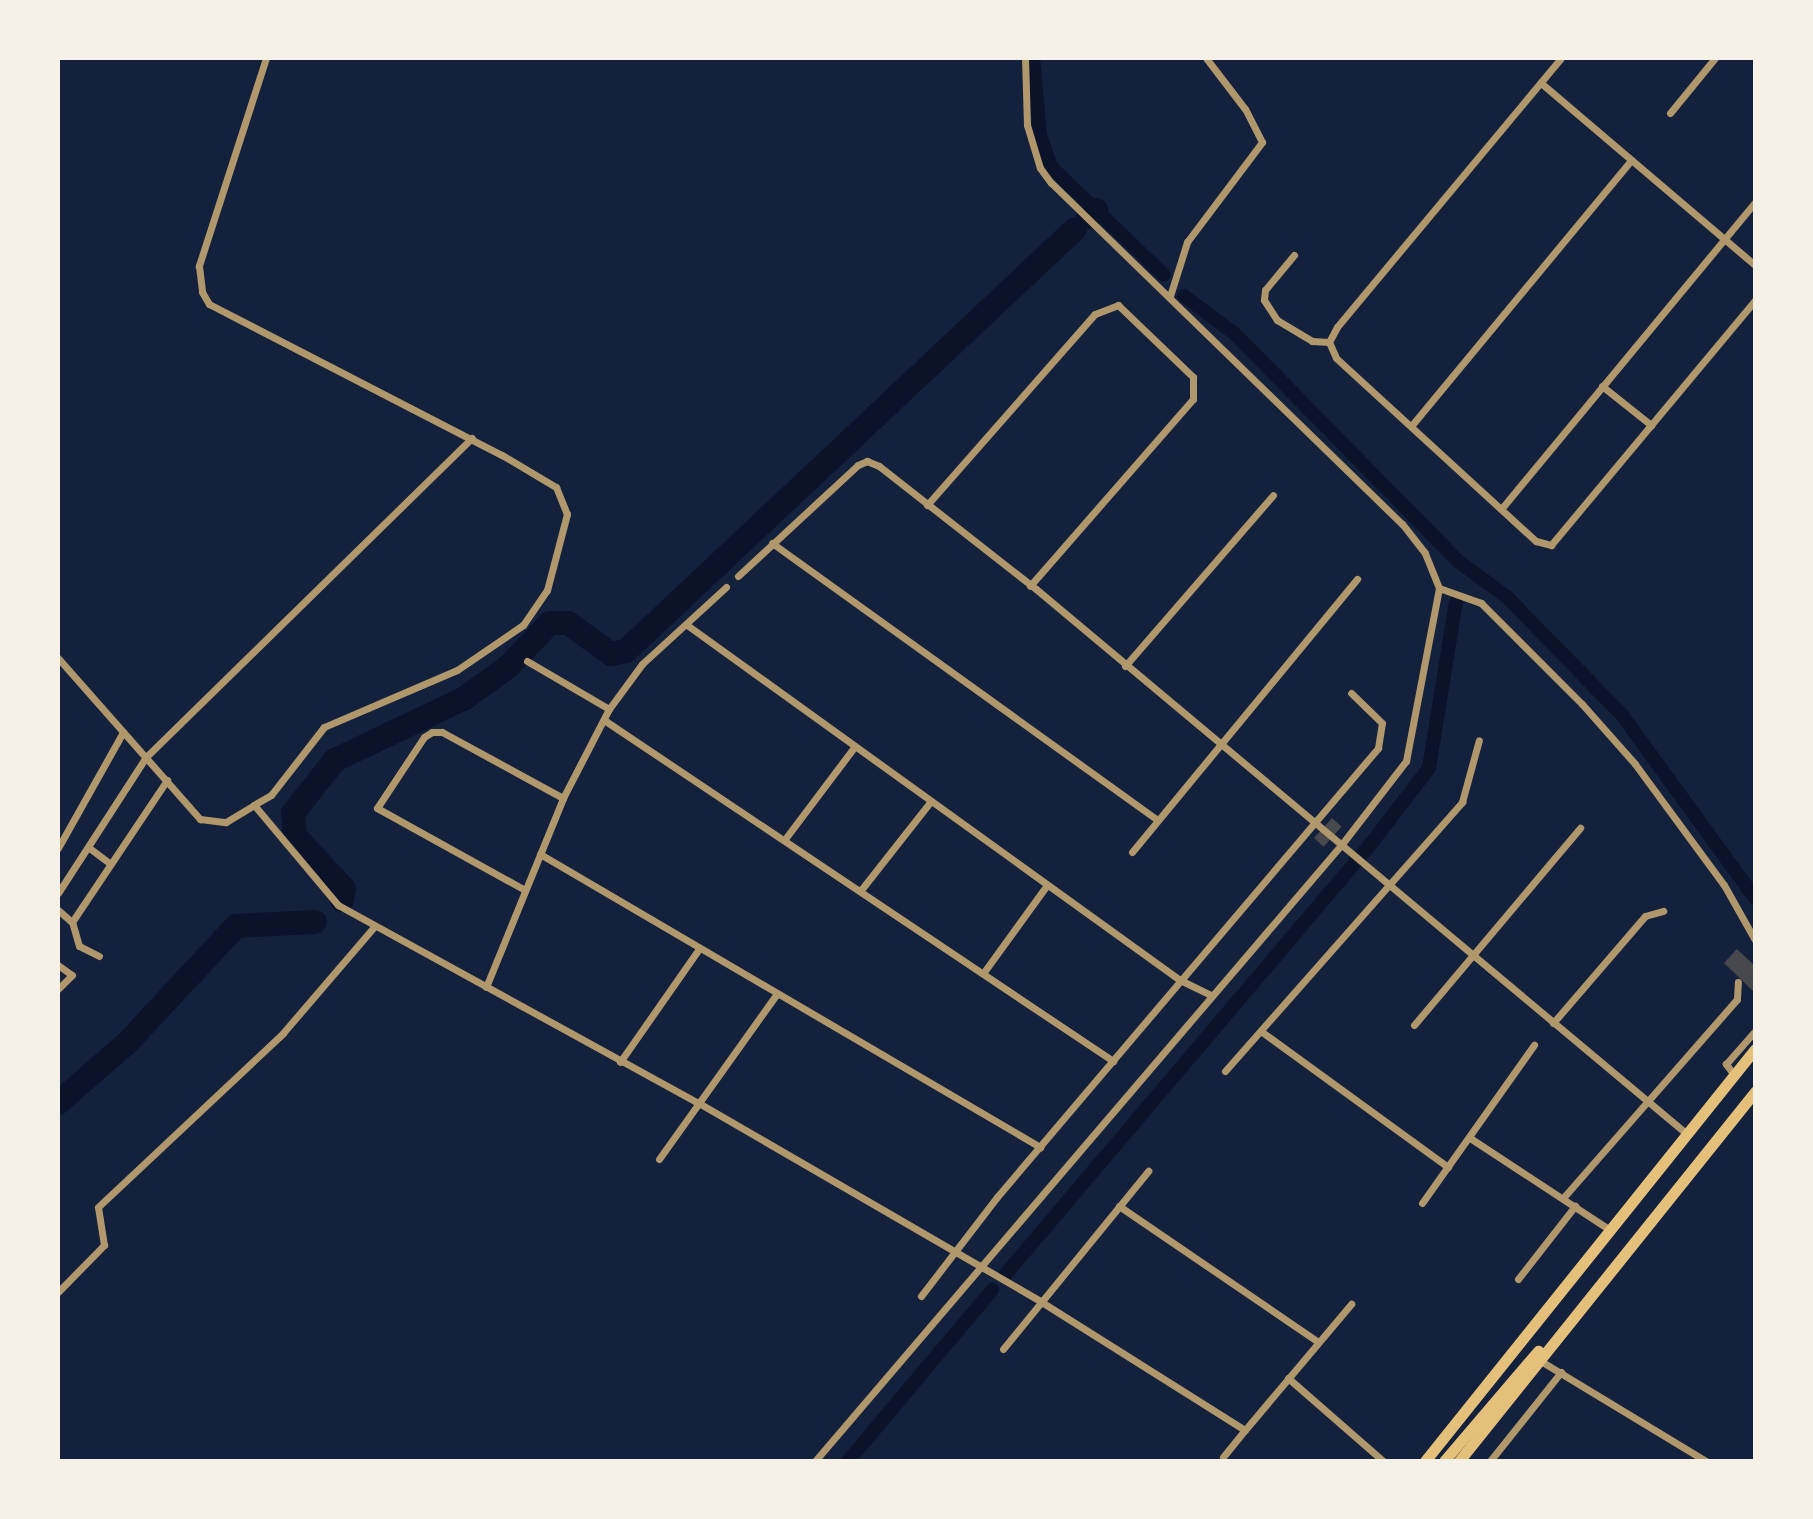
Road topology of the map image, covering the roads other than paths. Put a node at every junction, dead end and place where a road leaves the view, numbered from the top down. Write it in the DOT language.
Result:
graph roads {
  1 [pos="266,58"];
  2 [pos="1025,58"];
  3 [pos="1206,58"];
  4 [pos="1561,58"];
  5 [pos="1715,58"];
  6 [pos="1541,83"];
  7 [pos="1670,113"];
  8 [pos="1631,160"];
  9 [pos="1755,202"];
  10 [pos="1724,240"];
  11 [pos="1294,255"];
  12 [pos="1755,265"];
  13 [pos="1170,296"];
  14 [pos="1755,300"];
  15 [pos="1329,342"];
  16 [pos="1602,386"];
  17 [pos="1412,425"];
  18 [pos="1651,425"];
  19 [pos="472,438"];
  20 [pos="1273,495"];
  21 [pos="927,505"];
  22 [pos="1502,508"];
  23 [pos="772,543"];
  24 [pos="738,576"];
  25 [pos="1357,579"];
  26 [pos="1030,586"];
  27 [pos="726,587"];
  28 [pos="1439,588"];
  29 [pos="687,625"];
  30 [pos="58,660"];
  31 [pos="527,661"];
  32 [pos="1125,666"];
  33 [pos="1351,693"];
  34 [pos="609,709"];
  35 [pos="604,720"];
  36 [pos="123,732"];
  37 [pos="1479,740"];
  38 [pos="1218,744"];
  39 [pos="855,746"];
  40 [pos="146,757"];
  41 [pos="167,780"];
  42 [pos="563,798"];
  43 [pos="931,801"];
  44 [pos="254,805"];
  45 [pos="1156,819"];
  46 [pos="1315,822"];
  47 [pos="1580,828"];
  48 [pos="785,839"];
  49 [pos="1342,844"];
  50 [pos="88,847"];
  51 [pos="58,848"];
  52 [pos="1132,852"];
  53 [pos="540,854"];
  54 [pos="108,862"];
  55 [pos="1047,885"];
  56 [pos="1390,888"];
  57 [pos="525,890"];
  58 [pos="861,890"];
  59 [pos="58,893"];
  60 [pos="58,910"];
  61 [pos="1663,911"];
  62 [pos="72,922"];
  63 [pos="374,927"];
  64 [pos="1755,940"];
  65 [pos="698,950"];
  66 [pos="99,956"];
  67 [pos="1472,956"];
  68 [pos="58,965"];
  69 [pos="984,972"];
  70 [pos="1180,980"];
  71 [pos="1738,982"];
  72 [pos="486,987"];
  73 [pos="58,989"];
  74 [pos="776,995"];
  75 [pos="1211,995"];
  76 [pos="1553,1023"];
  77 [pos="1414,1025"];
  78 [pos="1755,1031"];
  79 [pos="1262,1032"];
  80 [pos="1534,1045"];
  81 [pos="1755,1049"];
  82 [pos="1113,1061"];
  83 [pos="620,1062"];
  84 [pos="1225,1071"];
  85 [pos="1734,1075"];
  86 [pos="1755,1091"];
  87 [pos="1648,1100"];
  88 [pos="697,1102"];
  89 [pos="1750,1104"];
  90 [pos="1687,1134"];
  91 [pos="1470,1138"];
  92 [pos="1040,1147"];
  93 [pos="659,1159"];
  94 [pos="1448,1167"];
  95 [pos="1148,1171"];
  96 [pos="1563,1198"];
  97 [pos="1422,1203"];
  98 [pos="1119,1206"];
  99 [pos="1575,1206"];
  100 [pos="1610,1230"];
  101 [pos="952,1253"];
  102 [pos="980,1267"];
  103 [pos="1518,1279"];
  104 [pos="58,1292"];
  105 [pos="921,1296"];
  106 [pos="1040,1301"];
  107 [pos="1351,1304"];
  108 [pos="1561,1334"];
  109 [pos="1318,1342"];
  110 [pos="1003,1349"];
  111 [pos="1539,1360"];
  112 [pos="1561,1372"];
  113 [pos="1288,1378"];
  114 [pos="1245,1430"];
  115 [pos="1374,1453"];
  116 [pos="1223,1457"];
  117 [pos="815,1461"];
  118 [pos="1368,1461"];
  119 [pos="1383,1461"];
  120 [pos="1425,1461"];
  121 [pos="1444,1461"];
  122 [pos="1459,1461"];
  123 [pos="1490,1461"];
  124 [pos="1706,1461"];
  1 -- 19 [label="street"];
  2 -- 13 [label="street"];
  3 -- 13 [label="street"];
  4 -- 6 [label="street"];
  5 -- 7 [label="street"];
  6 -- 8 [label="street"];
  6 -- 15 [label="street"];
  8 -- 10 [label="street"];
  8 -- 17 [label="street"];
  9 -- 10 [label="street"];
  10 -- 12 [label="street"];
  10 -- 16 [label="street"];
  11 -- 15 [label="street"];
  13 -- 28 [label="street"];
  14 -- 18 [label="street"];
  15 -- 17 [label="street"];
  16 -- 18 [label="street"];
  16 -- 22 [label="street"];
  17 -- 22 [label="street"];
  18 -- 22 [label="street"];
  19 -- 40 [label="street"];
  19 -- 44 [label="street"];
  20 -- 32 [label="street"];
  21 -- 23 [label="street"];
  21 -- 26 [label="street"];
  21 -- 26 [label="street"];
  23 -- 24 [label="street"];
  23 -- 45 [label="street"];
  25 -- 38 [label="street"];
  26 -- 32 [label="street"];
  27 -- 29 [label="street"];
  28 -- 49 [label="street"];
  28 -- 64 [label="street"];
  29 -- 34 [label="street"];
  29 -- 39 [label="street"];
  30 -- 36 [label="street"];
  31 -- 34 [label="street"];
  32 -- 38 [label="street"];
  33 -- 46 [label="street"];
  34 -- 35 [label="street"];
  35 -- 42 [label="street"];
  35 -- 48 [label="street"];
  36 -- 40 [label="street"];
  36 -- 51 [label="street"];
  37 -- 56 [label="street"];
  38 -- 45 [label="street"];
  38 -- 46 [label="street"];
  39 -- 43 [label="street"];
  39 -- 48 [label="street"];
  40 -- 41 [label="street"];
  40 -- 50 [label="street"];
  41 -- 44 [label="street"];
  41 -- 54 [label="street"];
  42 -- 53 [label="street"];
  42 -- 57 [label="street"];
  43 -- 55 [label="street"];
  43 -- 58 [label="street"];
  44 -- 63 [label="street"];
  45 -- 52 [label="street"];
  46 -- 49 [label="street"];
  46 -- 70 [label="street"];
  47 -- 67 [label="street"];
  48 -- 58 [label="street"];
  49 -- 56 [label="street"];
  49 -- 75 [label="street"];
  50 -- 54 [label="street"];
  50 -- 59 [label="street"];
  53 -- 57 [label="street"];
  53 -- 65 [label="street"];
  54 -- 62 [label="street"];
  55 -- 69 [label="street"];
  55 -- 70 [label="street"];
  56 -- 67 [label="street"];
  56 -- 79 [label="street"];
  57 -- 72 [label="street"];
  58 -- 69 [label="street"];
  60 -- 62 [label="street"];
  61 -- 76 [label="street"];
  62 -- 66 [label="street"];
  63 -- 72 [label="street"];
  63 -- 104 [label="street"];
  65 -- 74 [label="street"];
  65 -- 83 [label="street"];
  67 -- 76 [label="street"];
  67 -- 77 [label="street"];
  68 -- 73 [label="street"];
  69 -- 82 [label="street"];
  70 -- 75 [label="street"];
  70 -- 82 [label="street"];
  71 -- 87 [label="street"];
  72 -- 83 [label="street"];
  74 -- 88 [label="street"];
  74 -- 92 [label="street"];
  75 -- 102 [label="street"];
  76 -- 87 [label="street"];
  78 -- 85 [label="street"];
  79 -- 84 [label="street"];
  79 -- 94 [label="street"];
  80 -- 91 [label="street"];
  81 -- 85 [label="main road"];
  82 -- 92 [label="street"];
  83 -- 88 [label="street"];
  85 -- 90 [label="main road"];
  86 -- 89 [label="main road"];
  87 -- 90 [label="street"];
  87 -- 96 [label="street"];
  88 -- 93 [label="street"];
  88 -- 101 [label="street"];
  89 -- 108 [label="main road"];
  90 -- 100 [label="main road"];
  91 -- 94 [label="street"];
  91 -- 96 [label="street"];
  92 -- 101 [label="street"];
  94 -- 97 [label="street"];
  95 -- 98 [label="street"];
  96 -- 99 [label="street"];
  98 -- 106 [label="street"];
  98 -- 109 [label="street"];
  99 -- 100 [label="street"];
  99 -- 103 [label="street"];
  100 -- 120 [label="main road"];
  101 -- 102 [label="street"];
  101 -- 105 [label="street"];
  102 -- 106 [label="street"];
  102 -- 117 [label="street"];
  106 -- 110 [label="street"];
  106 -- 114 [label="street"];
  107 -- 109 [label="street"];
  108 -- 111 [label="main road"];
  108 -- 121 [label="main road"];
  109 -- 113 [label="street"];
  111 -- 112 [label="street"];
  111 -- 122 [label="main road"];
  112 -- 123 [label="street"];
  112 -- 124 [label="street"];
  113 -- 114 [label="street"];
  113 -- 115 [label="street"];
  114 -- 116 [label="street"];
  115 -- 118 [label="street"];
  115 -- 119 [label="street"];
}
